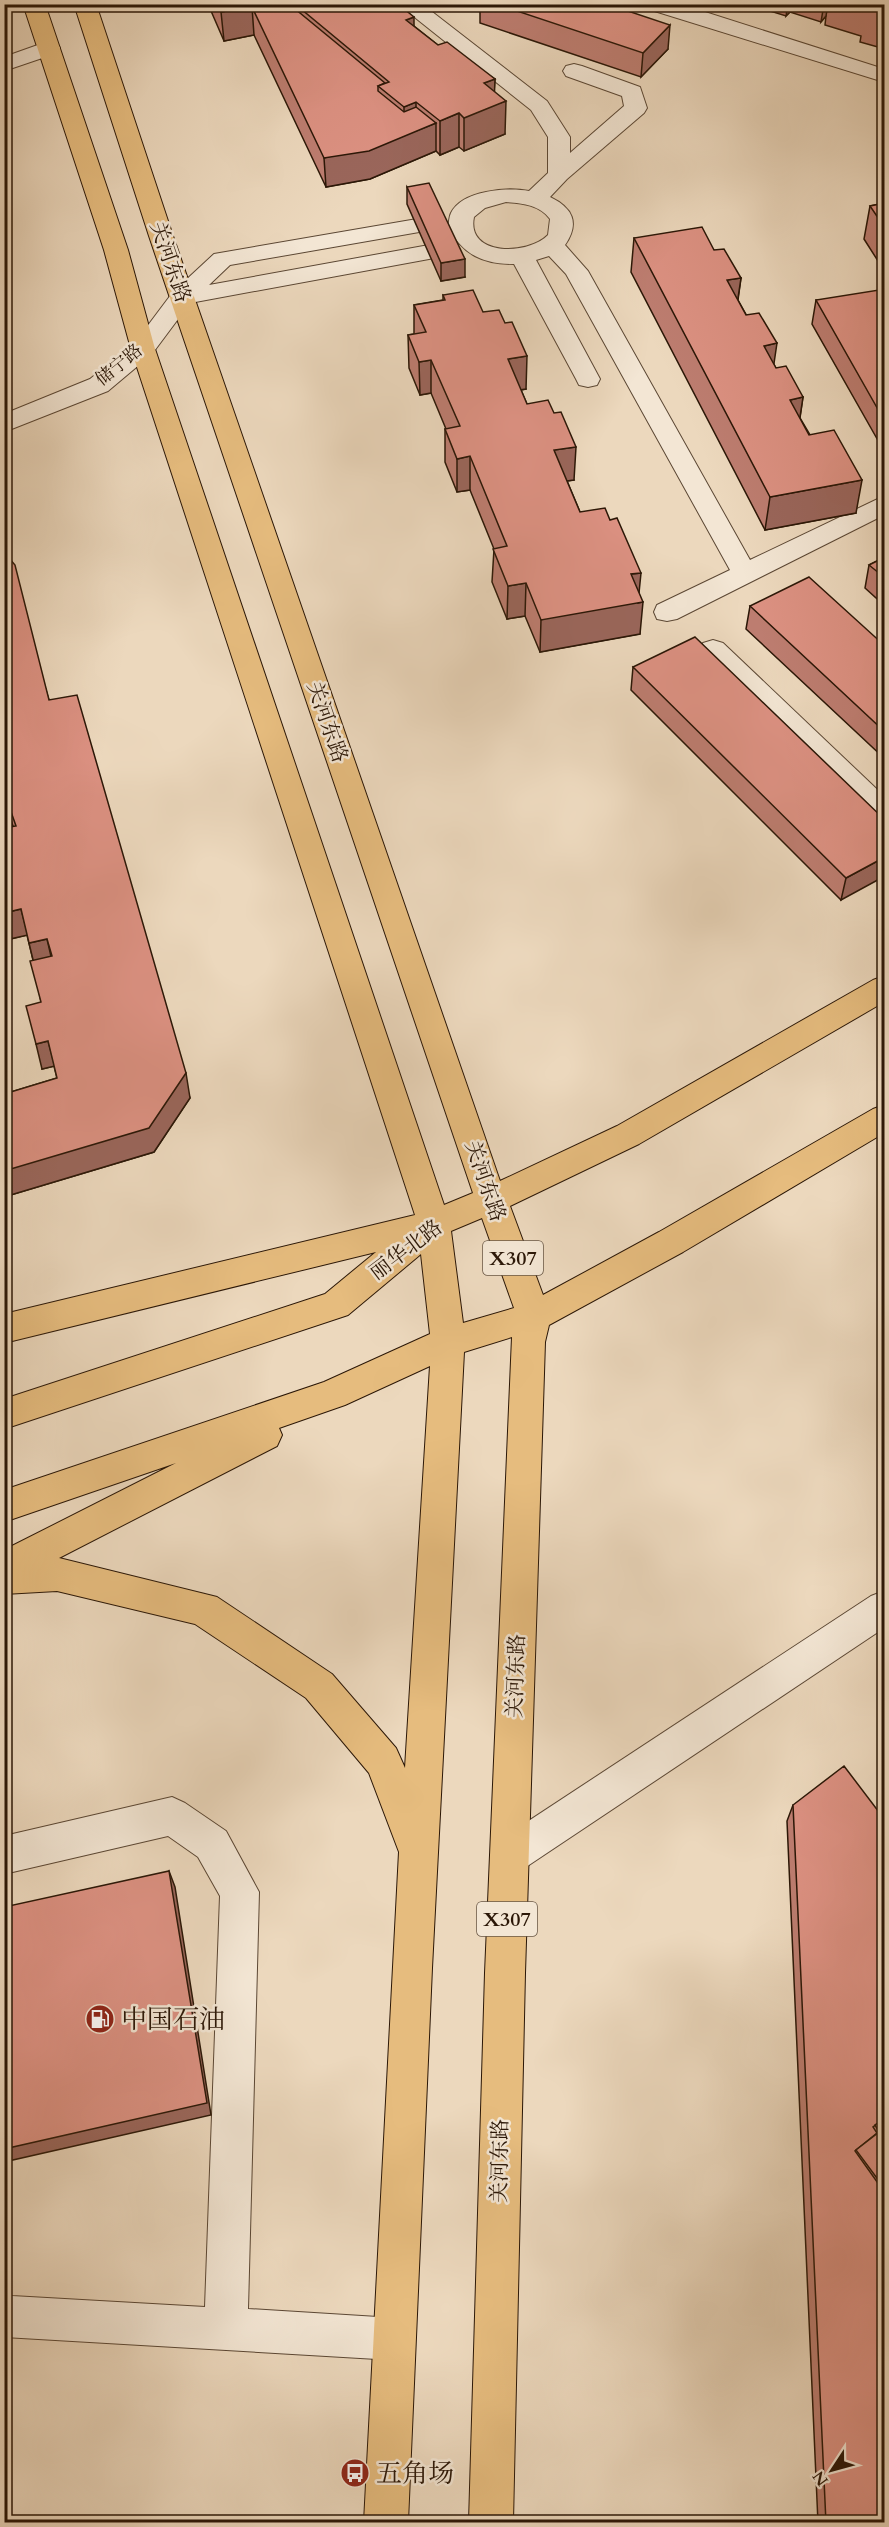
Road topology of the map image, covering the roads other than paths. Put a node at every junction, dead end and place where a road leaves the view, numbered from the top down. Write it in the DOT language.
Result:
graph roads {
  1 [pos="34,4"];
  2 [pos="85,4"];
  3 [pos="408,4"];
  4 [pos="656,4"];
  5 [pos="49,48"];
  6 [pos="4,65"];
  7 [pos="574,71"];
  8 [pos="885,76"];
  9 [pos="559,174"];
  10 [pos="535,199"];
  11 [pos="439,222"];
  12 [pos="552,246"];
  13 [pos="480,250"];
  14 [pos="522,257"];
  15 [pos="182,297"];
  16 [pos="143,349"];
  17 [pos="588,379"];
  18 [pos="4,424"];
  19 [pos="885,505"];
  20 [pos="745,574"];
  21 [pos="667,612"];
  22 [pos="713,650"];
  23 [pos="885,813"];
  24 [pos="885,988"];
  25 [pos="885,1118"];
  26 [pos="491,1200"];
  27 [pos="434,1224"];
  28 [pos="534,1316"];
  29 [pos="4,1329"];
  30 [pos="448,1342"];
  31 [pos="4,1414"];
  32 [pos="4,1506"];
  33 [pos="4,1568"];
  34 [pos="4,1577"];
  35 [pos="885,1608"];
  36 [pos="418,1851"];
  37 [pos="4,1855"];
  38 [pos="510,1856"];
  39 [pos="4,2314"];
  40 [pos="226,2329"];
  41 [pos="394,2339"];
  42 [pos="386,2523"];
  43 [pos="491,2523"];
  1 -- 5 [label="main road"];
  2 -- 15 [label="main road, 关河东路 / X307"];
  3 -- 9 [label="street"];
  4 -- 8 [label="street"];
  5 -- 6 [label="street"];
  5 -- 16 [label="main road"];
  7 -- 9 [label="street"];
  9 -- 10 [label="street"];
  10 -- 11 [label="street"];
  10 -- 12 [label="street"];
  11 -- 13 [label="street"];
  11 -- 15 [label="street, 储宁路"];
  12 -- 14 [label="street"];
  12 -- 20 [label="street"];
  13 -- 14 [label="street"];
  13 -- 15 [label="street"];
  14 -- 17 [label="street"];
  15 -- 16 [label="street, 储宁路"];
  15 -- 26 [label="main road, 关河东路 / X307"];
  16 -- 18 [label="street, 储宁路"];
  16 -- 27 [label="main road"];
  19 -- 20 [label="street"];
  20 -- 21 [label="street"];
  22 -- 23 [label="street"];
  24 -- 26 [label="main road, 丽华北路"];
  25 -- 28 [label="main road"];
  26 -- 27 [label="main road, 丽华北路"];
  26 -- 28 [label="main road, 关河东路 / X307"];
  27 -- 29 [label="main road"];
  27 -- 30 [label="main road"];
  27 -- 31 [label="main road, 丽华北路"];
  28 -- 30 [label="main road"];
  28 -- 38 [label="main road, 关河东路 / X307"];
  30 -- 32 [label="main road"];
  30 -- 33 [label="main road"];
  30 -- 36 [label="main road"];
  34 -- 36 [label="main road"];
  35 -- 38 [label="street"];
  36 -- 41 [label="main road"];
  37 -- 40 [label="street"];
  38 -- 43 [label="main road, 关河东路 / X307"];
  39 -- 40 [label="street"];
  40 -- 41 [label="street"];
  41 -- 42 [label="main road"];
}
